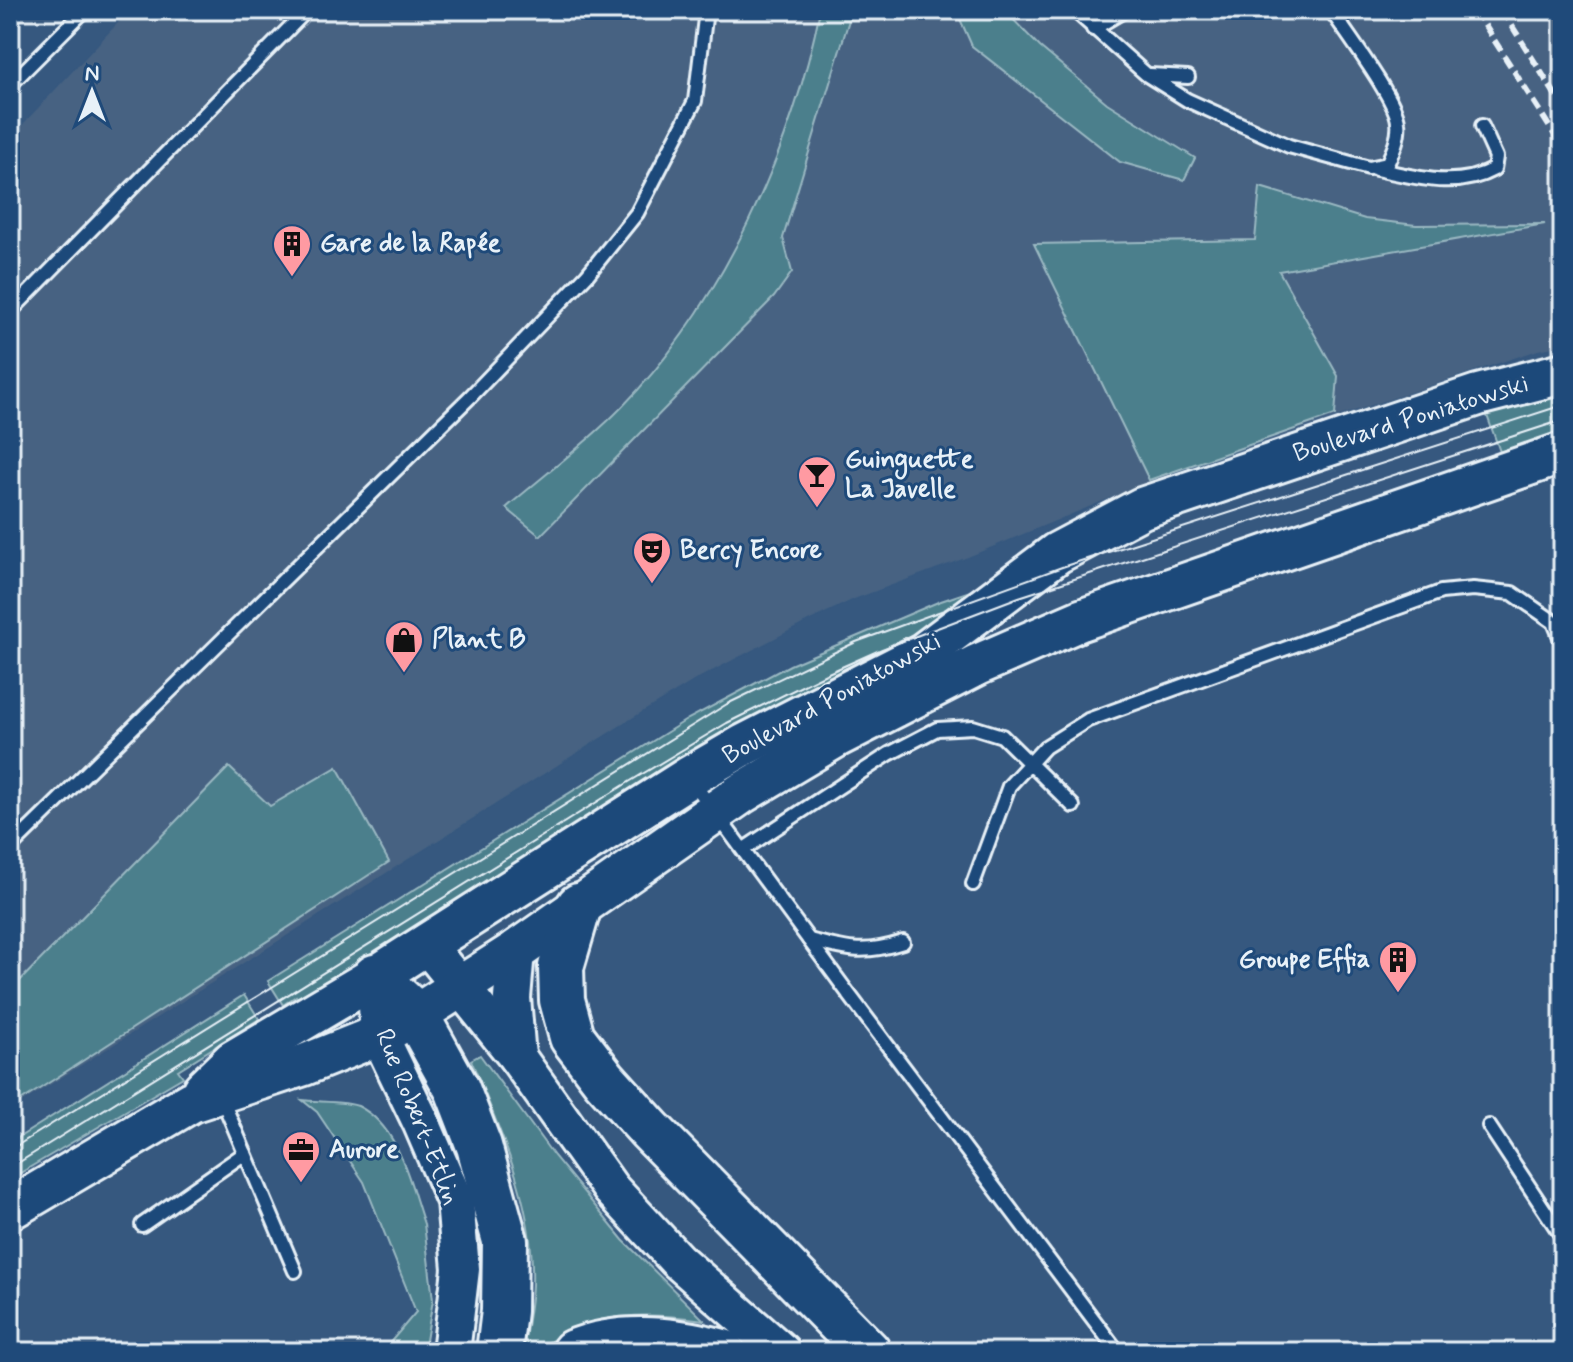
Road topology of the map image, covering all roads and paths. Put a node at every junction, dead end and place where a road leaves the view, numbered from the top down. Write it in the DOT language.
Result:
graph roads {
  1 [pos="85,10"];
  2 [pos="307,10"];
  3 [pos="706,10"];
  4 [pos="1074,10"];
  5 [pos="1331,10"];
  6 [pos="1116,12"];
  7 [pos="1093,29"];
  8 [pos="1147,75"];
  9 [pos="1188,77"];
  10 [pos="10,85"];
  11 [pos="1482,126"];
  12 [pos="1369,168"];
  13 [pos="10,312"];
  14 [pos="1563,373"];
  15 [pos="1563,453"];
  16 [pos="1563,644"];
  17 [pos="689,777"];
  18 [pos="1073,806"];
  19 [pos="715,812"];
  20 [pos="10,848"];
  21 [pos="744,849"];
  22 [pos="973,884"];
  23 [pos="579,906"];
  24 [pos="809,939"];
  25 [pos="903,942"];
  26 [pos="426,944"];
  27 [pos="516,951"];
  28 [pos="375,977"];
  29 [pos="460,987"];
  30 [pos="416,1015"];
  31 [pos="379,1035"];
  32 [pos="517,1057"];
  33 [pos="205,1097"];
  34 [pos="1489,1126"];
  35 [pos="245,1153"];
  36 [pos="10,1209"];
  37 [pos="142,1225"];
  38 [pos="1563,1238"];
  39 [pos="295,1271"];
  40 [pos="451,1352"];
  41 [pos="499,1352"];
  42 [pos="574,1352"];
  43 [pos="723,1352"];
  44 [pos="782,1352"];
  45 [pos="868,1352"];
  46 [pos="1118,1352"];
  1 -- 10 [label="lane"];
  2 -- 13 [label="lane"];
  3 -- 20 [label="lane"];
  4 -- 7 [label="lane"];
  5 -- 12 [label="lane"];
  6 -- 7 [label="lane"];
  7 -- 8 [label="lane"];
  8 -- 9 [label="lane"];
  8 -- 12 [label="lane"];
  11 -- 12 [label="lane"];
  14 -- 17 [label="main road, Boulevard Poniatowski"];
  15 -- 19 [label="main road, Boulevard Poniatowski"];
  16 -- 22 [label="lane"];
  17 -- 19 [label="lane"];
  17 -- 26 [label="main road, Boulevard Poniatowski"];
  18 -- 21 [label="lane"];
  19 -- 21 [label="lane"];
  19 -- 23 [label="main road, Boulevard Poniatowski"];
  21 -- 24 [label="lane"];
  23 -- 27 [label="main road, Boulevard Poniatowski"];
  23 -- 45 [label="highway"];
  24 -- 25 [label="lane"];
  24 -- 46 [label="lane"];
  26 -- 28 [label="main road, Boulevard Poniatowski"];
  26 -- 29 [label="main road"];
  27 -- 29 [label="main road, Boulevard Poniatowski"];
  27 -- 32 [label="main road"];
  28 -- 30 [label="highway"];
  28 -- 31 [label="main road, Rue Robert-Etlin"];
  28 -- 33 [label="main road, Boulevard Poniatowski"];
  29 -- 30 [label="main road, Boulevard Poniatowski"];
  29 -- 32 [label="main road"];
  30 -- 31 [label="main road, Boulevard Poniatowski"];
  30 -- 41 [label="highway"];
  31 -- 33 [label="main road, Boulevard Poniatowski"];
  31 -- 40 [label="main road, Rue Robert-Etlin"];
  32 -- 44 [label="main road"];
  33 -- 35 [label="lane"];
  33 -- 36 [label="main road, Boulevard Poniatowski"];
  34 -- 38 [label="lane"];
  35 -- 37 [label="lane"];
  35 -- 39 [label="lane"];
  42 -- 43 [label="highway"];
}
